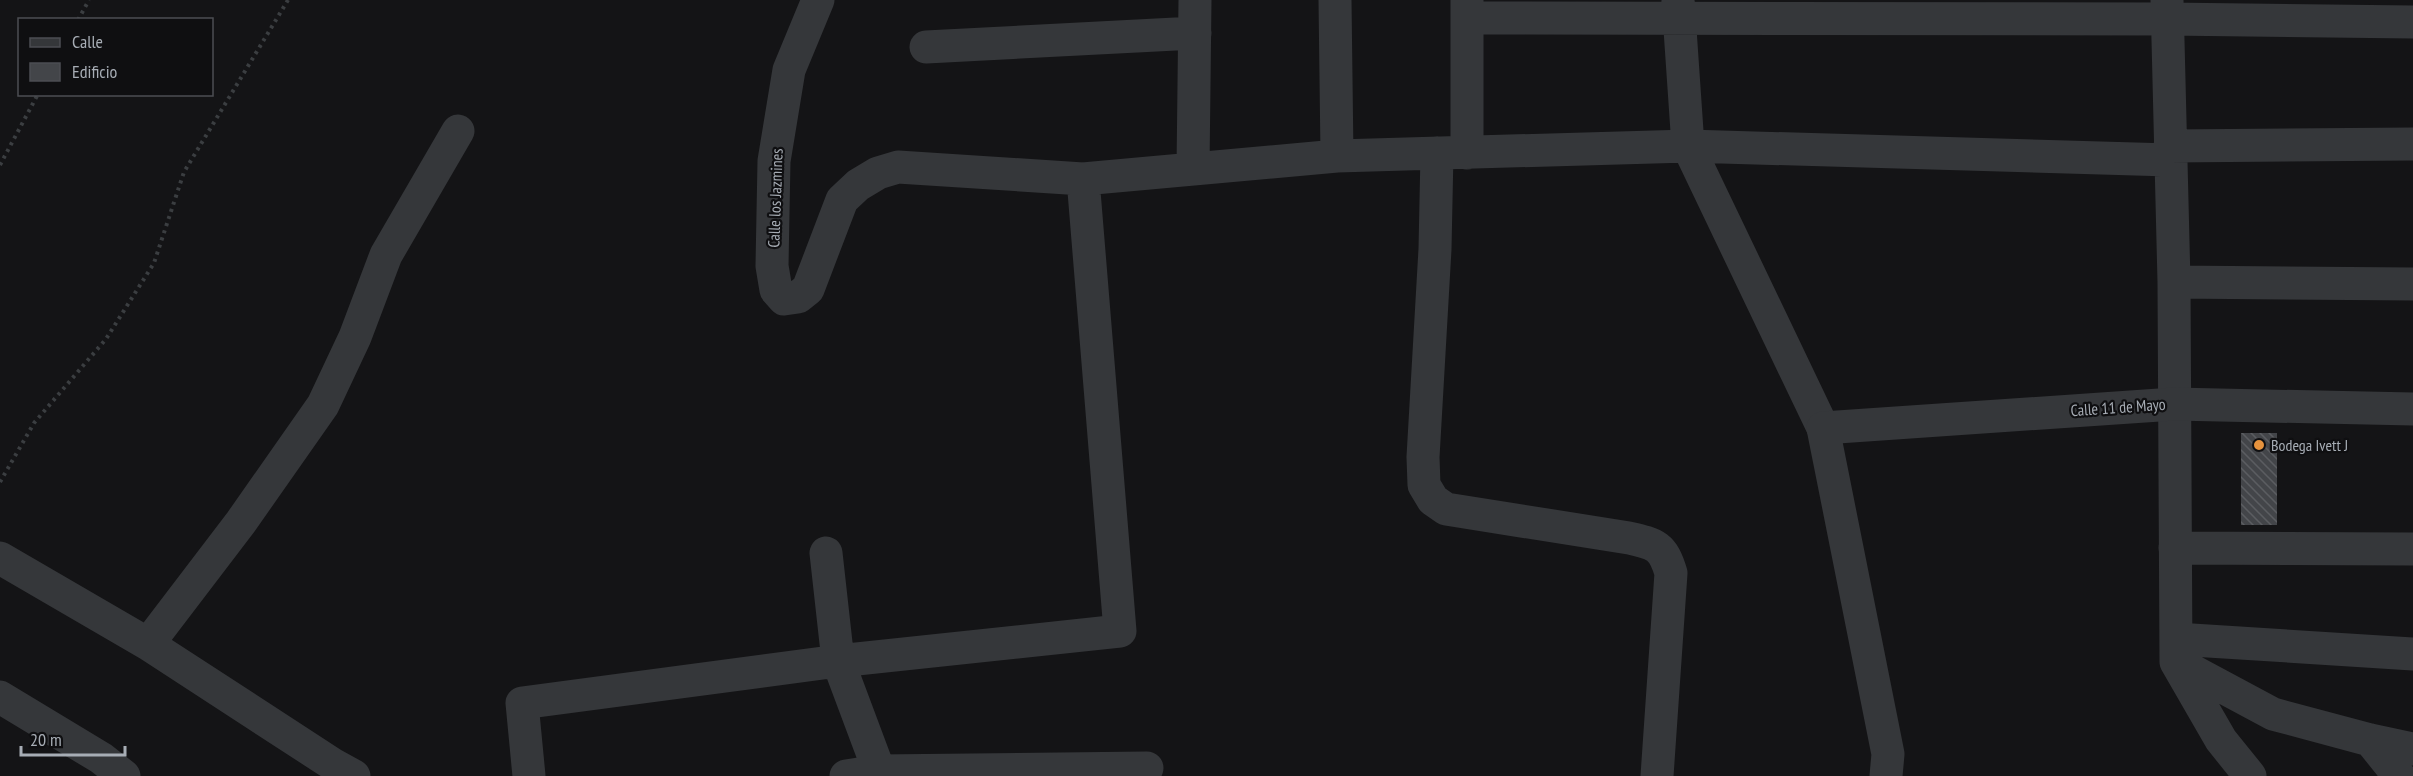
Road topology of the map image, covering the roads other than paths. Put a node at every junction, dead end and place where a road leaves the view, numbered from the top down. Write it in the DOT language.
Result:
graph roads {
  1 [pos="818,0"];
  2 [pos="1195,0"];
  3 [pos="1335,0"];
  4 [pos="1467,9"];
  5 [pos="1678,9"];
  6 [pos="2167,9"];
  7 [pos="2413,22"];
  8 [pos="1195,33"];
  9 [pos="926,47"];
  10 [pos="458,131"];
  11 [pos="2413,144"];
  12 [pos="1688,146"];
  13 [pos="1452,153"];
  14 [pos="2170,153"];
  15 [pos="1337,156"];
  16 [pos="1193,169"];
  17 [pos="1083,179"];
  18 [pos="2174,282"];
  19 [pos="2413,284"];
  20 [pos="2174,404"];
  21 [pos="2413,409"];
  22 [pos="1823,428"];
  23 [pos="2175,548"];
  24 [pos="2413,549"];
  25 [pos="826,553"];
  26 [pos="0,558"];
  27 [pos="148,644"];
  28 [pos="2176,650"];
  29 [pos="2413,654"];
  30 [pos="838,661"];
  31 [pos="0,697"];
  32 [pos="2370,740"];
  33 [pos="2413,749"];
  34 [pos="1147,768"];
  35 [pos="880,773"];
  36 [pos="124,776"];
  37 [pos="354,776"];
  38 [pos="529,776"];
  39 [pos="846,776"];
  40 [pos="1657,776"];
  41 [pos="1886,776"];
  42 [pos="2250,776"];
  43 [pos="2399,776"];
  1 -- 17 [label="street, Calle los Jazmines"];
  2 -- 8 [label="street"];
  3 -- 15 [label="street"];
  4 -- 5 [label="street"];
  4 -- 13 [label="street"];
  5 -- 6 [label="street"];
  5 -- 12 [label="street"];
  6 -- 7 [label="street"];
  6 -- 14 [label="street"];
  8 -- 9 [label="street"];
  8 -- 16 [label="street"];
  10 -- 27 [label="street"];
  11 -- 14 [label="street"];
  12 -- 13 [label="street"];
  12 -- 14 [label="street"];
  12 -- 22 [label="street"];
  13 -- 15 [label="street"];
  13 -- 40 [label="street"];
  14 -- 18 [label="street"];
  15 -- 16 [label="street"];
  16 -- 17 [label="street"];
  17 -- 30 [label="street"];
  18 -- 19 [label="street"];
  18 -- 20 [label="street"];
  20 -- 21 [label="street, Calle 11 de Mayo"];
  20 -- 22 [label="street, Calle 11 de Mayo"];
  20 -- 23 [label="street"];
  22 -- 41 [label="street"];
  23 -- 24 [label="street"];
  23 -- 28 [label="street"];
  25 -- 30 [label="street"];
  26 -- 27 [label="street"];
  27 -- 37 [label="street"];
  28 -- 29 [label="street"];
  28 -- 32 [label="street"];
  28 -- 42 [label="street"];
  30 -- 35 [label="street"];
  30 -- 38 [label="street"];
  31 -- 36 [label="street"];
  32 -- 33 [label="street"];
  32 -- 43 [label="street"];
  34 -- 35 [label="street"];
  35 -- 39 [label="street"];
}
